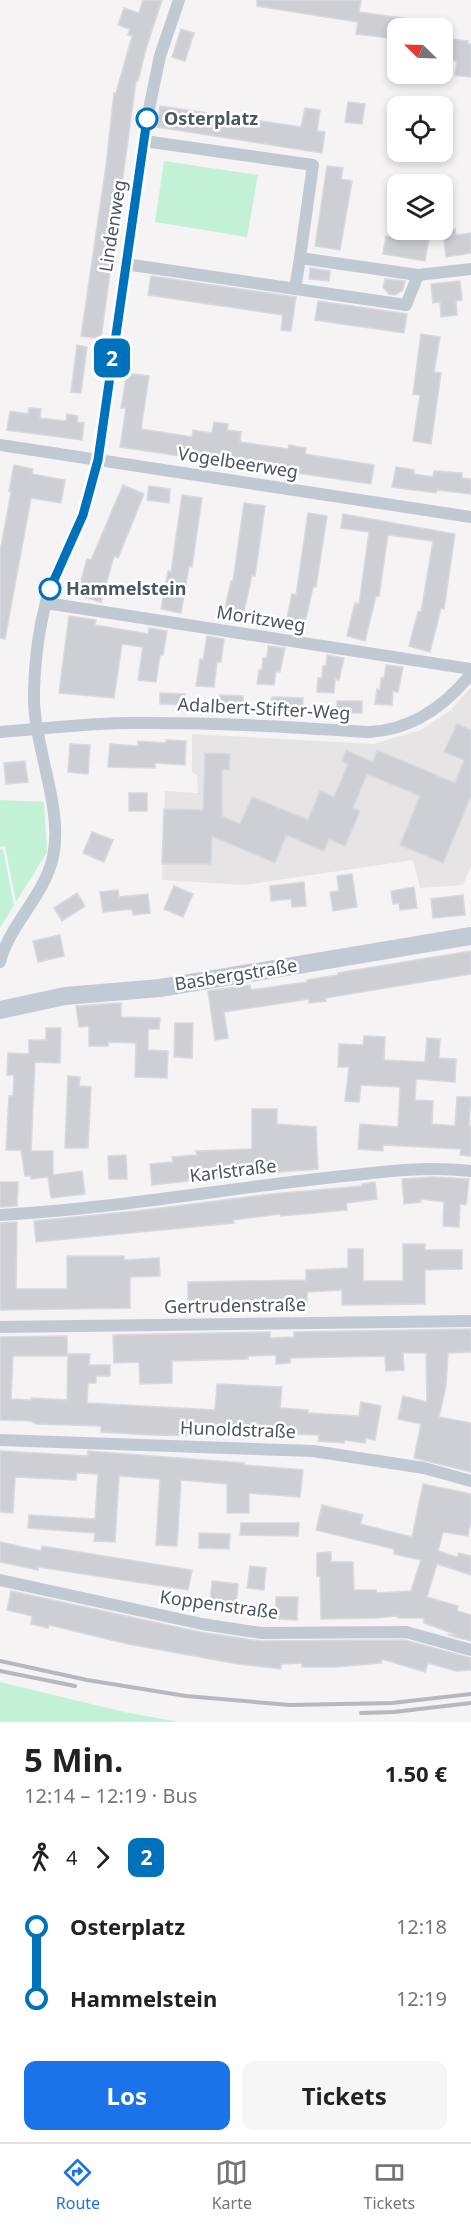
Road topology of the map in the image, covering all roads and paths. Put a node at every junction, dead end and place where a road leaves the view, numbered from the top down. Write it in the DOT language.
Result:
graph roads {
  1 [pos="179,0"];
  2 [pos="144,141"];
  3 [pos="300,258"];
  4 [pos="125,264"];
  5 [pos="471,269"];
  6 [pos="418,275"];
  7 [pos="295,289"];
  8 [pos="0,446"];
  9 [pos="98,460"];
  10 [pos="471,517"];
  11 [pos="46,603"];
  12 [pos="471,669"];
  13 [pos="471,674"];
  14 [pos="36,730"];
  15 [pos="0,732"];
  16 [pos="471,936"];
  17 [pos="0,962"];
  18 [pos="0,1010"];
  19 [pos="471,1171"];
  20 [pos="0,1215"];
  21 [pos="471,1322"];
  22 [pos="0,1327"];
  23 [pos="0,1440"];
  24 [pos="471,1481"];
  25 [pos="0,1580"];
  26 [pos="471,1650"];
  1 -- 2 [label="street, Lindenweg"];
  2 -- 3 [label="street"];
  2 -- 4 [label="street, Lindenweg"];
  3 -- 6 [label="street"];
  3 -- 7 [label="street"];
  4 -- 7 [label="street"];
  4 -- 9 [label="street, Lindenweg"];
  5 -- 6 [label="street"];
  6 -- 7 [label="street"];
  8 -- 9 [label="street, Vogelbeerweg"];
  9 -- 10 [label="street, Vogelbeerweg"];
  9 -- 11 [label="street"];
  11 -- 12 [label="street, Moritzweg"];
  11 -- 14 [label="street"];
  13 -- 14 [label="street, Adalbert-Stifter-Weg"];
  14 -- 15 [label="street, Adalbert-Stifter-Weg"];
  14 -- 17 [label="street"];
  16 -- 18 [label="main road, Basbergstraße"];
  19 -- 20 [label="street, Karlstraße"];
  21 -- 22 [label="street, Gertrudenstraße"];
  23 -- 24 [label="street, Hunoldstraße"];
  25 -- 26 [label="street, Koppenstraße"];
}
